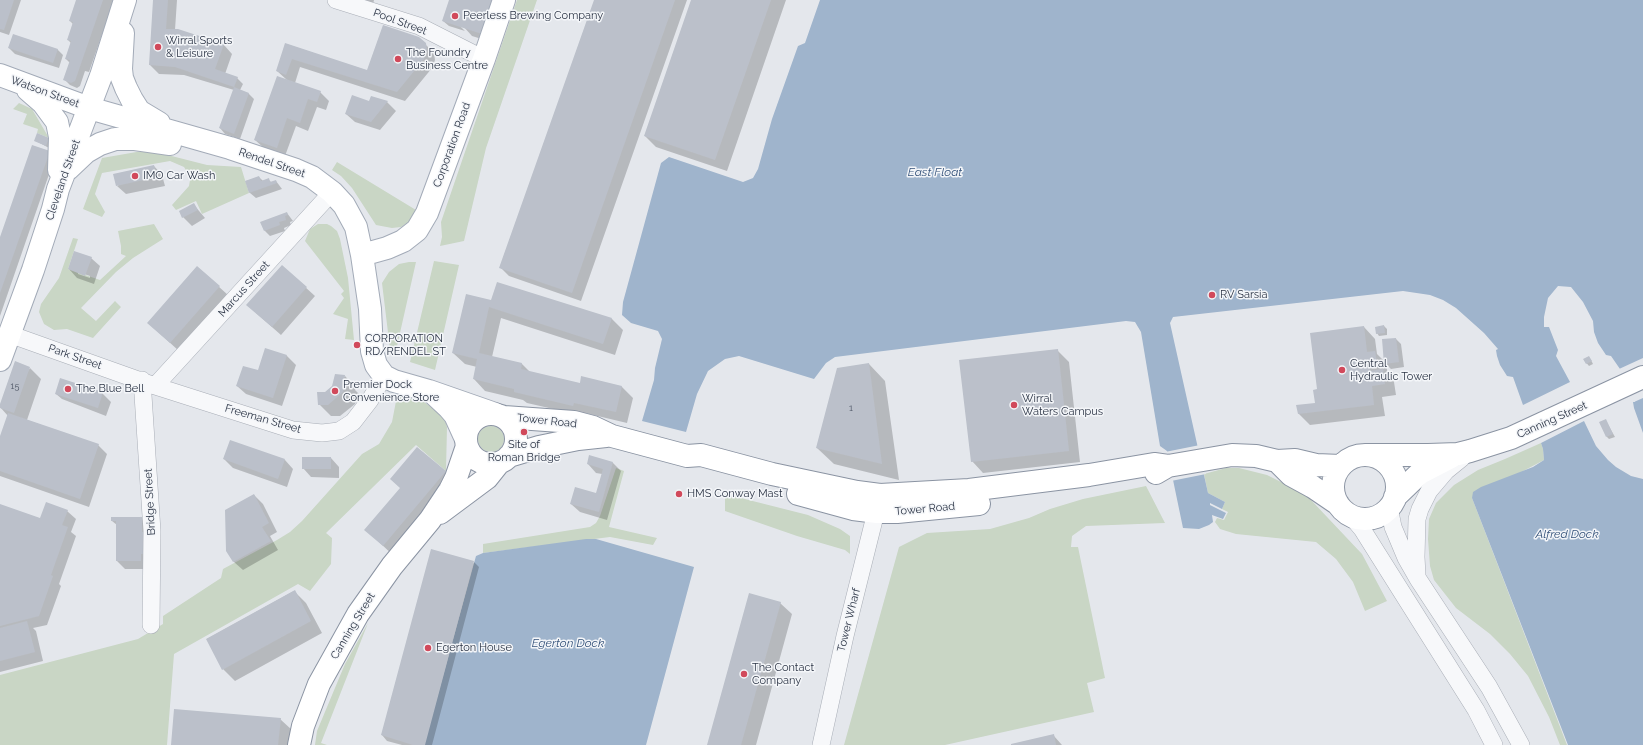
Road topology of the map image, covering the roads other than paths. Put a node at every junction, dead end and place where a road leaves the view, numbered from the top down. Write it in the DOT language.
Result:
graph roads {
  1 [pos="125,0"];
  2 [pos="336,0"];
  3 [pos="504,0"];
  4 [pos="484,59"];
  5 [pos="8,78"];
  6 [pos="89,108"];
  7 [pos="181,135"];
  8 [pos="254,156"];
  9 [pos="61,181"];
  10 [pos="332,192"];
  11 [pos="362,255"];
  12 [pos="4,346"];
  13 [pos="384,376"];
  14 [pos="1635,381"];
  15 [pos="148,383"];
  16 [pos="429,391"];
  17 [pos="500,416"];
  18 [pos="612,436"];
  19 [pos="466,442"];
  20 [pos="1464,453"];
  21 [pos="1365,455"];
  22 [pos="504,459"];
  23 [pos="1276,461"];
  24 [pos="1341,466"];
  25 [pos="1392,502"];
  26 [pos="878,503"];
  27 [pos="1345,510"];
  28 [pos="430,520"];
  29 [pos="1418,578"];
  30 [pos="152,625"];
  31 [pos="299,745"];
  32 [pos="821,745"];
  33 [pos="1494,745"];
  34 [pos="1520,745"];
  1 -- 6 [label="main road, Cleveland Street"];
  1 -- 7 [label="main road"];
  2 -- 4 [label="street, Pool Street"];
  3 -- 4 [label="main road, Corporation Road"];
  4 -- 11 [label="main road, Corporation Road"];
  5 -- 6 [label="main road, Watson Street"];
  5 -- 9 [label="main road"];
  6 -- 7 [label="main road, Rendel Street"];
  6 -- 9 [label="main road, Cleveland Street"];
  7 -- 8 [label="main road, Rendel Street"];
  8 -- 9 [label="main road"];
  8 -- 10 [label="main road, Rendel Street"];
  9 -- 12 [label="main road, Cleveland Street"];
  10 -- 11 [label="main road, Rendel Street"];
  10 -- 15 [label="street, Marcus Street"];
  11 -- 13 [label="main road, Rendel Street"];
  12 -- 15 [label="street, Park Street"];
  13 -- 15 [label="street, Freeman Street"];
  13 -- 16 [label="main road"];
  14 -- 20 [label="main road, Canning Street"];
  15 -- 30 [label="street, Bridge Street"];
  16 -- 17 [label="main road"];
  16 -- 19 [label="main road"];
  17 -- 18 [label="main road, Tower Road"];
  17 -- 19 [label="main road"];
  17 -- 22 [label="main road"];
  18 -- 22 [label="main road, Tower Road"];
  18 -- 26 [label="main road, Tower Road"];
  19 -- 22 [label="main road"];
  19 -- 28 [label="main road, Canning Street"];
  20 -- 21 [label="main road, Canning Street"];
  20 -- 25 [label="main road, Canning Street"];
  20 -- 29 [label="street"];
  21 -- 24 [label="main road"];
  21 -- 25 [label="main road"];
  22 -- 28 [label="main road, Canning Street"];
  23 -- 24 [label="main road, Tower Road"];
  23 -- 26 [label="main road, Tower Road"];
  23 -- 27 [label="main road, Tower Road"];
  24 -- 27 [label="main road"];
  25 -- 27 [label="main road"];
  25 -- 29 [label="street"];
  26 -- 32 [label="street, Tower Wharf"];
  27 -- 33 [label="street"];
  28 -- 31 [label="main road, Canning Street"];
  29 -- 34 [label="street"];
}
